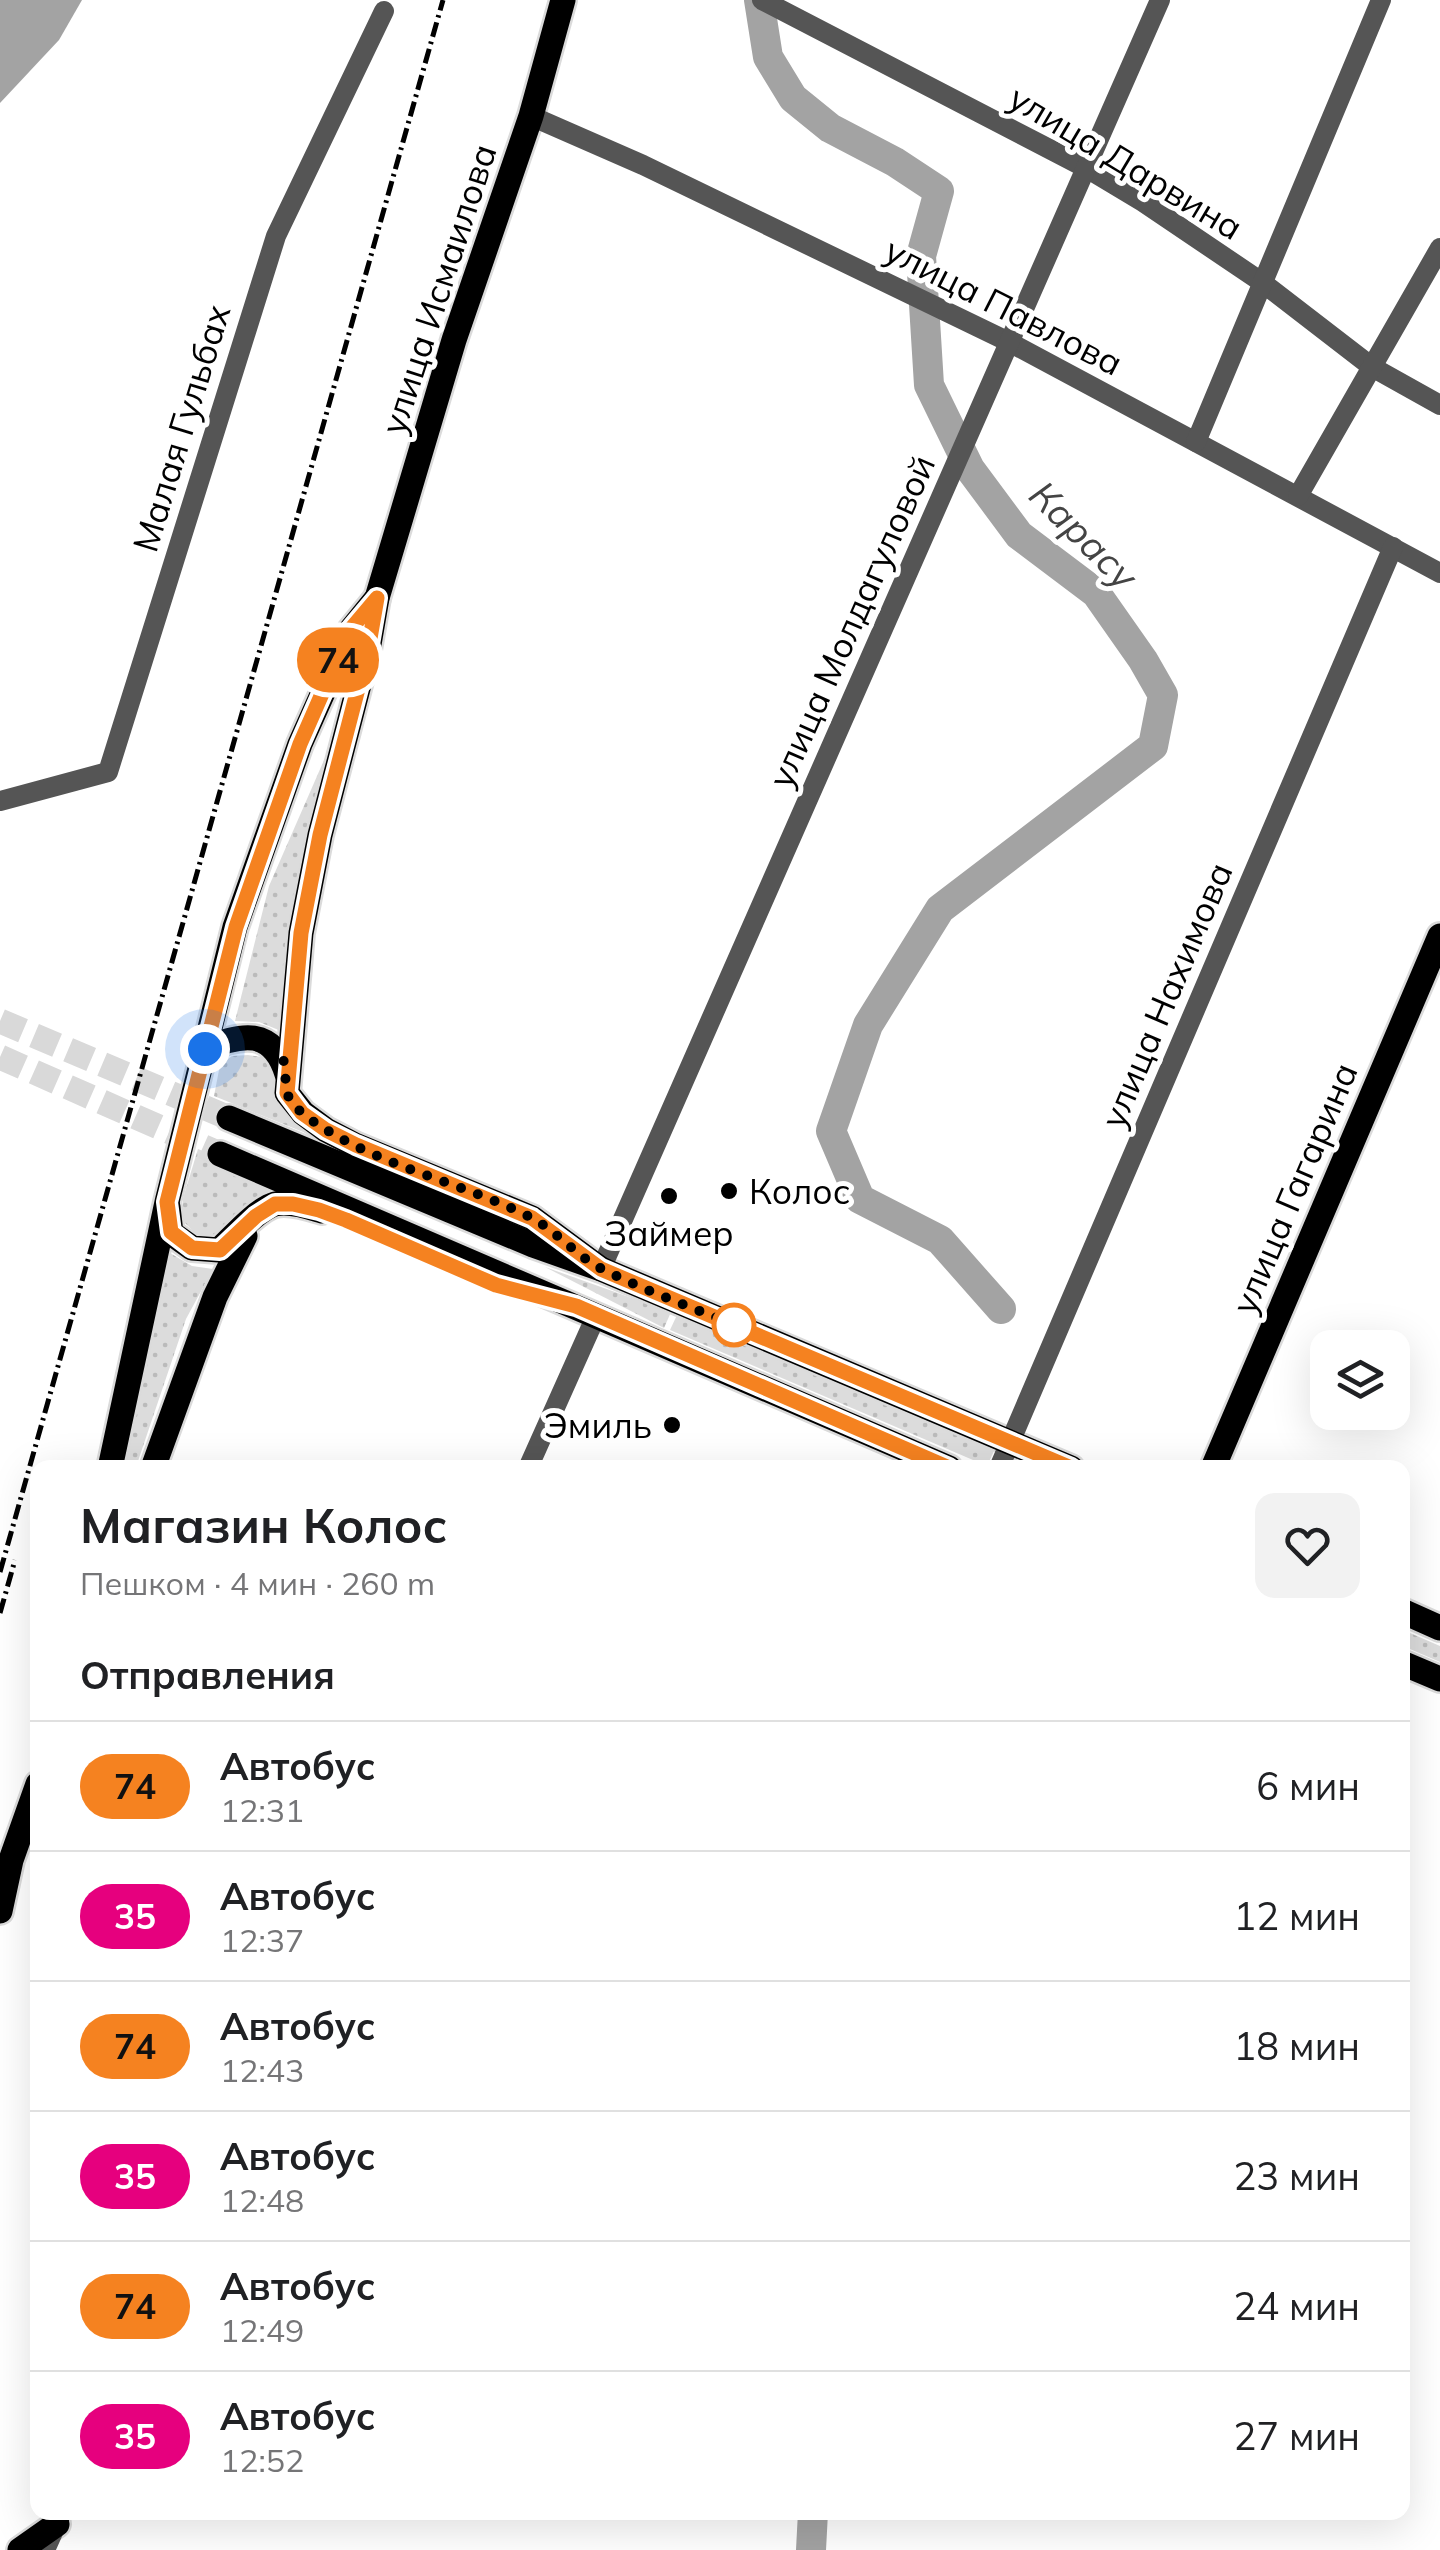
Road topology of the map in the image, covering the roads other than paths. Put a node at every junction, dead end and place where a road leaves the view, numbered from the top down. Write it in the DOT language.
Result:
graph roads {
  1 [pos="562,0"];
  2 [pos="763,0"];
  3 [pos="1160,0"];
  4 [pos="1381,0"];
  5 [pos="384,11"];
  6 [pos="531,116"];
  7 [pos="1088,169"];
  8 [pos="1440,248"];
  9 [pos="1263,283"];
  10 [pos="1010,342"];
  11 [pos="1372,366"];
  12 [pos="1440,405"];
  13 [pos="1196,442"];
  14 [pos="1298,496"];
  15 [pos="1394,548"];
  16 [pos="1440,573"];
  17 [pos="377,598"];
  18 [pos="0,801"];
  19 [pos="1440,936"];
  20 [pos="205,1049"];
  21 [pos="287,1074"];
  22 [pos="229,1118"];
  23 [pos="220,1154"];
  24 [pos="167,1202"];
  25 [pos="256,1216"];
  26 [pos="601,1269"];
  27 [pos="586,1311"];
  28 [pos="1010,1441"];
  29 [pos="112,1460"];
  30 [pos="156,1460"];
  31 [pos="531,1460"];
  32 [pos="931,1460"];
  33 [pos="1002,1460"];
  34 [pos="1053,1460"];
  35 [pos="1216,1460"];
  36 [pos="1410,1615"];
  37 [pos="1440,1628"];
  38 [pos="1410,1666"];
  39 [pos="1440,1679"];
  40 [pos="30,1807"];
  41 [pos="0,1911"];
  42 [pos="57,2520"];
  43 [pos="58,2520"];
  44 [pos="20,2550"];
  45 [pos="45,2550"];
  1 -- 6 [label="main road, улица Исмаилова"];
  2 -- 7 [label="street, улица Дарвина"];
  3 -- 7 [label="street, улица Молдагуловой"];
  4 -- 9 [label="street"];
  5 -- 18 [label="street, Малая Гульбах"];
  6 -- 10 [label="street, улица Павлова"];
  6 -- 17 [label="main road, улица Исмаилова"];
  7 -- 9 [label="street, улица Дарвина"];
  7 -- 10 [label="street, улица Молдагуловой"];
  8 -- 11 [label="street"];
  9 -- 11 [label="street, улица Дарвина"];
  9 -- 13 [label="street"];
  10 -- 13 [label="street, улица Павлова"];
  10 -- 26 [label="street, улица Молдагуловой"];
  11 -- 12 [label="street, улица Дарвина"];
  11 -- 14 [label="street"];
  13 -- 14 [label="street, улица Павлова"];
  14 -- 15 [label="street, улица Павлова"];
  15 -- 16 [label="street, улица Павлова"];
  15 -- 28 [label="street, улица Нахимова"];
  17 -- 20 [label="main road, улица Исмаилова"];
  17 -- 21 [label="main road, улица Исмаилова"];
  19 -- 35 [label="main road, улица Гагарина"];
  20 -- 21 [label="main road"];
  20 -- 24 [label="main road, улица Исмаилова"];
  21 -- 26 [label="main road"];
  22 -- 26 [label="main road"];
  23 -- 27 [label="main road"];
  24 -- 25 [label="main road"];
  24 -- 29 [label="main road, улица Исмаилова"];
  25 -- 27 [label="main road"];
  25 -- 30 [label="main road"];
  26 -- 28 [label="main road"];
  27 -- 31 [label="street"];
  27 -- 32 [label="main road"];
  28 -- 33 [label="street, улица Нахимова"];
  28 -- 34 [label="main road"];
  36 -- 37 [label="main road"];
  38 -- 39 [label="main road"];
  40 -- 41 [label="main road"];
  42 -- 44 [label="main road"];
  43 -- 45 [label="street"];
}
